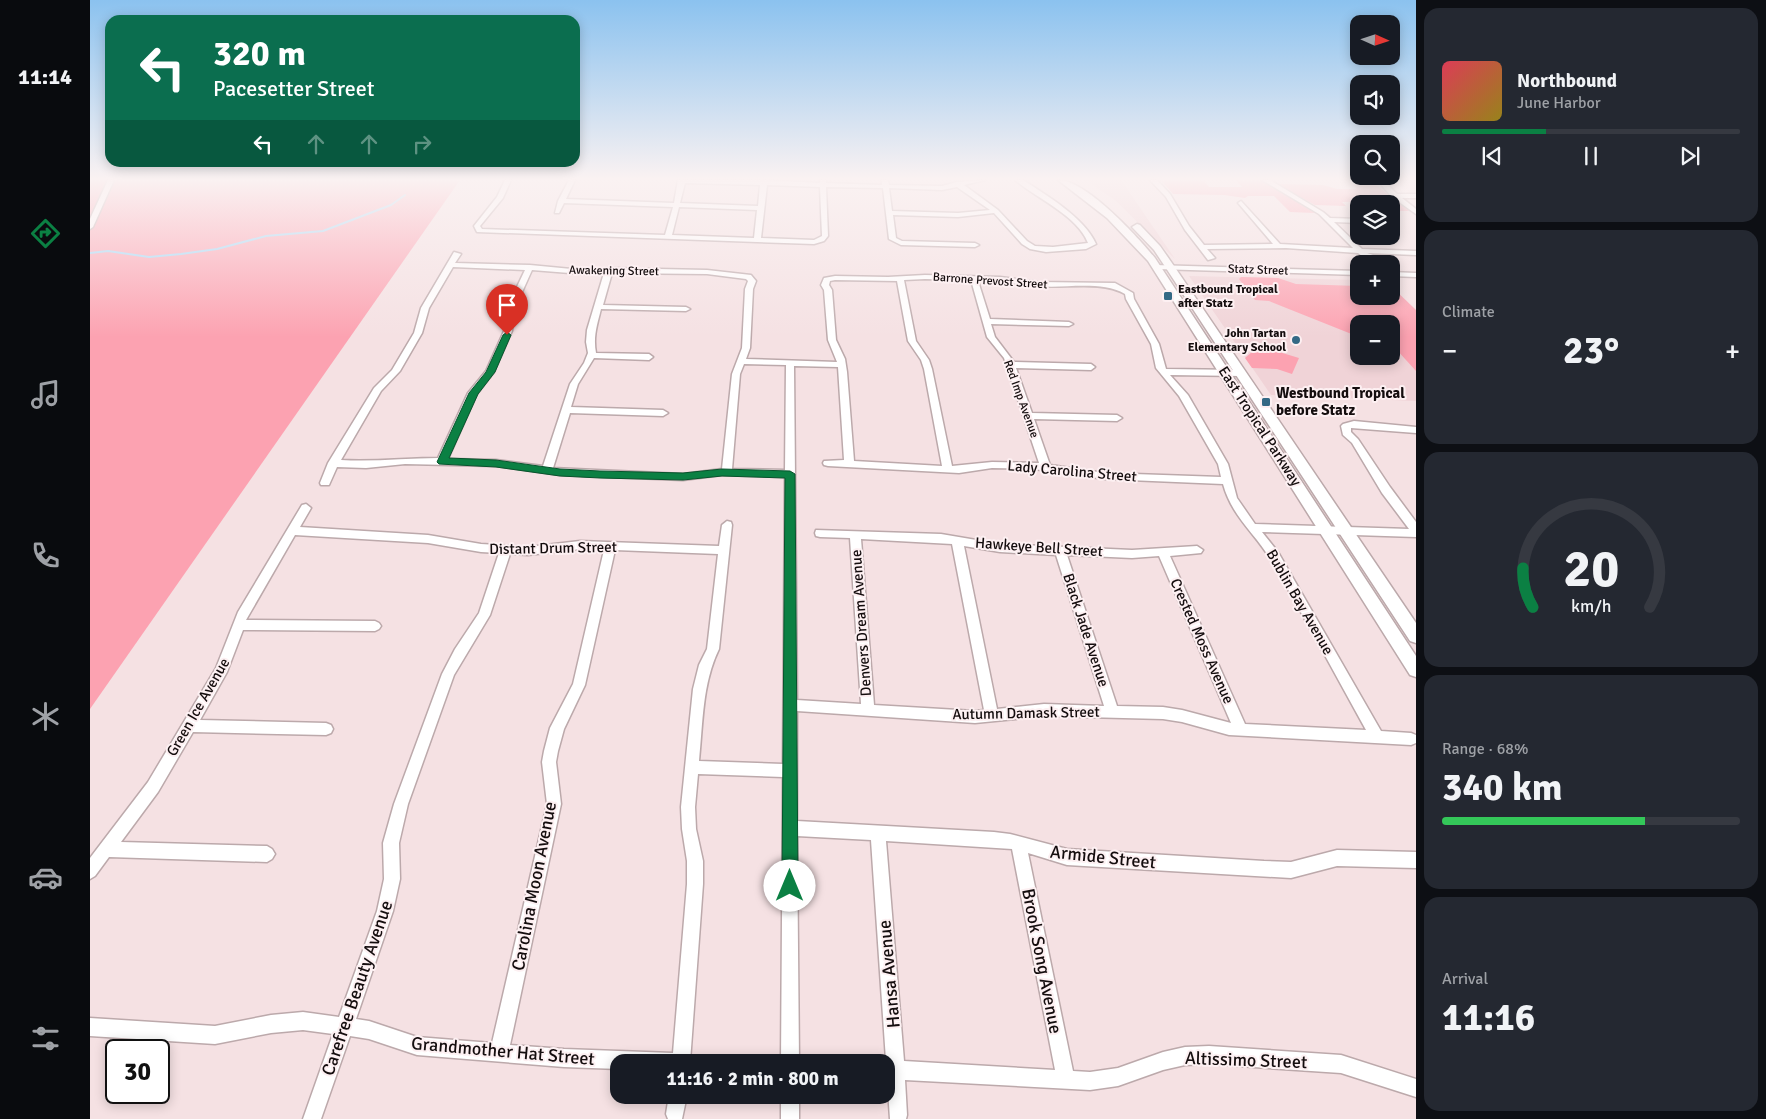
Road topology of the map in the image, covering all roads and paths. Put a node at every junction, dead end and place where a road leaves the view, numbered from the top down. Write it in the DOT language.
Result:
graph roads {
  1 [pos="496,232"];
  2 [pos="669,232"];
  3 [pos="758,232"];
  4 [pos="825,232"];
  5 [pos="892,232"];
  6 [pos="1014,232"];
  7 [pos="1084,232"];
  8 [pos="1129,232"];
  9 [pos="1142,232"];
  10 [pos="1191,232"];
  11 [pos="1266,232"];
  12 [pos="1342,232"];
  13 [pos="668,237"];
  14 [pos="757,239"];
  15 [pos="976,245"];
  16 [pos="1278,246"];
  17 [pos="1202,247"];
  18 [pos="1362,252"];
  19 [pos="1416,253"];
  20 [pos="457,254"];
  21 [pos="1367,255"];
  22 [pos="1211,258"];
  23 [pos="451,265"];
  24 [pos="530,267"];
  25 [pos="1157,267"];
  26 [pos="1170,268"];
  27 [pos="609,270"];
  28 [pos="1350,273"];
  29 [pos="1400,274"];
  30 [pos="1416,274"];
  31 [pos="900,278"];
  32 [pos="974,278"];
  33 [pos="1123,288"];
  34 [pos="598,306"];
  35 [pos="686,310"];
  36 [pos="987,322"];
  37 [pos="1069,324"];
  38 [pos="591,355"];
  39 [pos="650,358"];
  40 [pos="741,361"];
  41 [pos="790,363"];
  42 [pos="1010,364"];
  43 [pos="842,365"];
  44 [pos="1091,367"];
  45 [pos="1163,372"];
  46 [pos="1225,373"];
  47 [pos="1241,373"];
  48 [pos="566,410"];
  49 [pos="663,413"];
  50 [pos="1028,416"];
  51 [pos="1117,418"];
  52 [pos="1346,426"];
  53 [pos="1416,430"];
  54 [pos="442,462"];
  55 [pos="334,463"];
  56 [pos="828,463"];
  57 [pos="849,465"];
  58 [pos="1045,466"];
  59 [pos="948,469"];
  60 [pos="547,471"];
  61 [pos="727,472"];
  62 [pos="790,474"];
  63 [pos="1227,481"];
  64 [pos="325,483"];
  65 [pos="306,508"];
  66 [pos="727,525"];
  67 [pos="1252,528"];
  68 [pos="294,531"];
  69 [pos="1337,531"];
  70 [pos="1416,532"];
  71 [pos="820,533"];
  72 [pos="855,535"];
  73 [pos="957,540"];
  74 [pos="610,546"];
  75 [pos="506,550"];
  76 [pos="724,550"];
  77 [pos="1060,550"];
  78 [pos="1197,550"];
  79 [pos="1163,552"];
  80 [pos="238,625"];
  81 [pos="375,626"];
  82 [pos="1416,636"];
  83 [pos="1416,670"];
  84 [pos="790,705"];
  85 [pos="868,710"];
  86 [pos="1112,711"];
  87 [pos="992,715"];
  88 [pos="188,726"];
  89 [pos="326,728"];
  90 [pos="1241,730"];
  91 [pos="1377,737"];
  92 [pos="1411,739"];
  93 [pos="692,767"];
  94 [pos="790,771"];
  95 [pos="790,828"];
  96 [pos="878,833"];
  97 [pos="1018,843"];
  98 [pos="105,849"];
  99 [pos="267,854"];
  100 [pos="1416,860"];
  101 [pos="90,871"];
  102 [pos="344,1026"];
  103 [pos="90,1027"];
  104 [pos="499,1053"];
  105 [pos="682,1054"];
  106 [pos="790,1054"];
  107 [pos="610,1060"];
  108 [pos="896,1070"];
  109 [pos="1066,1080"];
  110 [pos="1416,1088"];
  111 [pos="677,1104"];
  112 [pos="790,1104"];
  113 [pos="676,1114"];
  114 [pos="898,1115"];
  115 [pos="312,1119"];
  116 [pos="790,1119"];
  1 -- 13 [label="street"];
  2 -- 13 [label="street"];
  3 -- 14 [label="street"];
  4 -- 14 [label="street"];
  5 -- 15 [label="street"];
  6 -- 7 [label="street"];
  8 -- 25 [label="main road, East Tropical Parkway"];
  9 -- 26 [label="main road, East Tropical Parkway"];
  10 -- 17 [label="street"];
  11 -- 16 [label="street"];
  12 -- 18 [label="street"];
  13 -- 14 [label="street"];
  16 -- 17 [label="street"];
  16 -- 18 [label="street"];
  17 -- 22 [label="street"];
  18 -- 19 [label="street"];
  18 -- 21 [label="street"];
  20 -- 23 [label="street"];
  23 -- 24 [label="street, Awakening Street"];
  23 -- 55 [label="street"];
  24 -- 27 [label="street, Awakening Street"];
  24 -- 54 [label="street"];
  25 -- 26 [label="street, Statz Street"];
  25 -- 46 [label="main road, East Tropical Parkway"];
  26 -- 28 [label="street, Statz Street"];
  26 -- 47 [label="main road, East Tropical Parkway"];
  27 -- 34 [label="street"];
  27 -- 40 [label="street, Awakening Street"];
  29 -- 30 [label="street"];
  31 -- 32 [label="street, Barrone Prevost Street"];
  31 -- 43 [label="street, Barrone Prevost Street"];
  31 -- 59 [label="street"];
  32 -- 33 [label="street, Barrone Prevost Street"];
  32 -- 36 [label="street, Red Imp Avenue"];
  33 -- 45 [label="street, Bublin Bay Avenue"];
  34 -- 35 [label="street"];
  34 -- 38 [label="street"];
  36 -- 37 [label="street"];
  36 -- 42 [label="street, Red Imp Avenue"];
  38 -- 39 [label="street"];
  38 -- 48 [label="street"];
  40 -- 41 [label="street"];
  40 -- 61 [label="street"];
  41 -- 43 [label="street"];
  41 -- 62 [label="street"];
  42 -- 44 [label="street"];
  42 -- 50 [label="street, Red Imp Avenue"];
  43 -- 57 [label="street"];
  45 -- 46 [label="street"];
  45 -- 63 [label="street, Bublin Bay Avenue"];
  46 -- 47 [label="street"];
  46 -- 69 [label="main road, East Tropical Parkway"];
  47 -- 69 [label="main road, East Tropical Parkway"];
  48 -- 49 [label="street"];
  48 -- 60 [label="street"];
  50 -- 51 [label="street"];
  50 -- 58 [label="street, Red Imp Avenue"];
  52 -- 53 [label="street"];
  52 -- 70 [label="street"];
  54 -- 55 [label="street"];
  54 -- 60 [label="street"];
  55 -- 64 [label="street"];
  56 -- 57 [label="street, Lady Carolina Street"];
  57 -- 59 [label="street, Lady Carolina Street"];
  58 -- 59 [label="street, Lady Carolina Street"];
  58 -- 63 [label="street, Lady Carolina Street"];
  60 -- 61 [label="street"];
  61 -- 62 [label="street"];
  62 -- 84 [label="street"];
  63 -- 67 [label="street, Bublin Bay Avenue"];
  65 -- 68 [label="street, Green Ice Avenue"];
  66 -- 76 [label="street"];
  67 -- 69 [label="street"];
  67 -- 91 [label="street, Bublin Bay Avenue"];
  68 -- 75 [label="street, Distant Drum Street"];
  68 -- 80 [label="street, Green Ice Avenue"];
  69 -- 70 [label="street"];
  69 -- 82 [label="main road, East Tropical Parkway"];
  69 -- 83 [label="main road, East Tropical Parkway"];
  71 -- 72 [label="street, Hawkeye Bell Street"];
  72 -- 73 [label="street, Hawkeye Bell Street"];
  72 -- 85 [label="street, Denvers Dream Avenue"];
  73 -- 77 [label="street, Hawkeye Bell Street"];
  73 -- 87 [label="street"];
  74 -- 75 [label="street, Distant Drum Street"];
  74 -- 76 [label="street, Distant Drum Street"];
  74 -- 104 [label="street, Carolina Moon Avenue"];
  75 -- 102 [label="street, Carefree Beauty Avenue"];
  76 -- 93 [label="street"];
  77 -- 79 [label="street, Hawkeye Bell Street"];
  77 -- 86 [label="street, Black Jade Avenue"];
  78 -- 79 [label="street, Hawkeye Bell Street"];
  79 -- 90 [label="street, Crested Moss Avenue"];
  80 -- 81 [label="street"];
  80 -- 88 [label="street, Green Ice Avenue"];
  84 -- 85 [label="street, Autumn Damask Street"];
  84 -- 94 [label="street"];
  85 -- 87 [label="street, Autumn Damask Street"];
  86 -- 87 [label="street, Autumn Damask Street"];
  86 -- 90 [label="street, Autumn Damask Street"];
  88 -- 89 [label="street"];
  88 -- 98 [label="street, Green Ice Avenue"];
  90 -- 91 [label="street, Autumn Damask Street"];
  91 -- 92 [label="street, Autumn Damask Street"];
  93 -- 94 [label="street"];
  93 -- 105 [label="street"];
  94 -- 95 [label="street"];
  95 -- 96 [label="street, Armide Street"];
  95 -- 106 [label="street"];
  96 -- 97 [label="street, Armide Street"];
  96 -- 108 [label="street, Hansa Avenue"];
  97 -- 100 [label="street, Armide Street"];
  97 -- 109 [label="street, Brook Song Avenue"];
  98 -- 99 [label="street"];
  98 -- 101 [label="street, Green Ice Avenue"];
  102 -- 103 [label="street, Grandmother Hat Street"];
  102 -- 104 [label="street, Grandmother Hat Street"];
  102 -- 115 [label="street, Carefree Beauty Avenue"];
  104 -- 107 [label="street, Grandmother Hat Street"];
  108 -- 109 [label="street, Altissimo Street"];
  108 -- 114 [label="street, Hansa Avenue"];
  109 -- 110 [label="street, Altissimo Street"];
  111 -- 113 [label="street"];
  112 -- 116 [label="street"];
}
